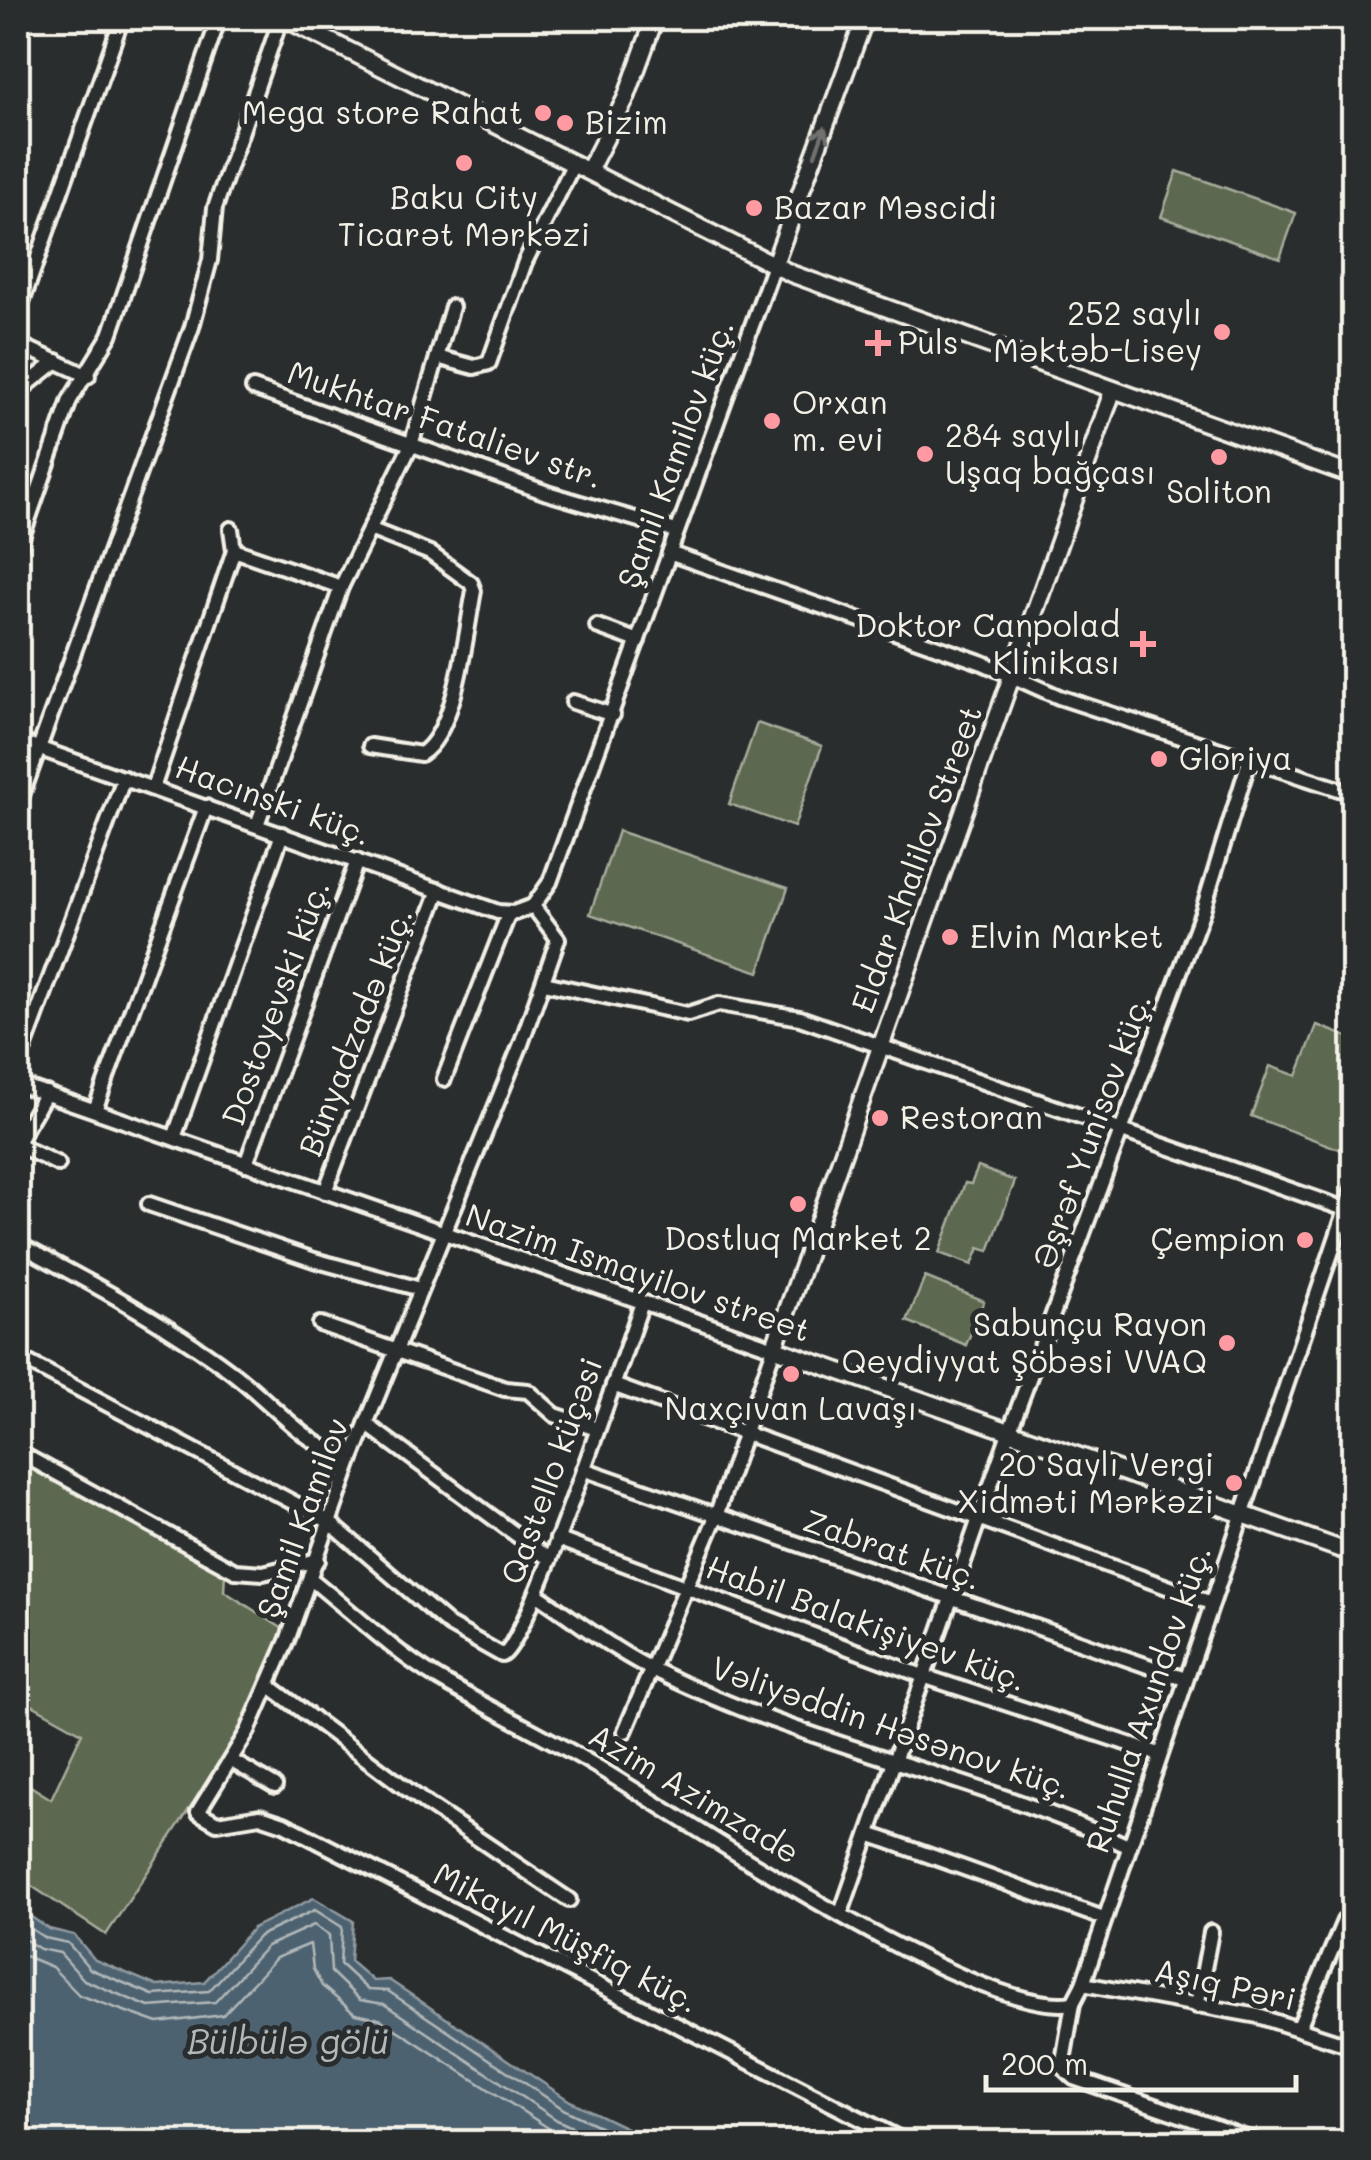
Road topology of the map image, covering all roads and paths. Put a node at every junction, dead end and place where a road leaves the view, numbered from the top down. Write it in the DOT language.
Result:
graph roads {
  1 [pos="22,18"];
  2 [pos="122,18"];
  3 [pos="219,18"];
  4 [pos="283,18"];
  5 [pos="655,18"];
  6 [pos="865,18"];
  7 [pos="18,30"];
  8 [pos="582,167"];
  9 [pos="774,265"];
  10 [pos="452,307"];
  11 [pos="18,314"];
  12 [pos="18,344"];
  13 [pos="437,357"];
  14 [pos="57,361"];
  15 [pos="88,376"];
  16 [pos="253,388"];
  17 [pos="1113,390"];
  18 [pos="18,392"];
  19 [pos="411,445"];
  20 [pos="1354,476"];
  21 [pos="231,529"];
  22 [pos="372,530"];
  23 [pos="676,531"];
  24 [pos="18,549"];
  25 [pos="234,550"];
  26 [pos="669,553"];
  27 [pos="341,587"];
  28 [pos="597,626"];
  29 [pos="638,641"];
  30 [pos="1012,676"];
  31 [pos="573,702"];
  32 [pos="613,715"];
  33 [pos="18,741"];
  34 [pos="370,746"];
  35 [pos="38,748"];
  36 [pos="1249,761"];
  37 [pos="124,778"];
  38 [pos="154,788"];
  39 [pos="1354,794"];
  40 [pos="18,806"];
  41 [pos="206,807"];
  42 [pos="257,825"];
  43 [pos="282,834"];
  44 [pos="357,861"];
  45 [pos="439,890"];
  46 [pos="532,906"];
  47 [pos="509,913"];
  48 [pos="544,983"];
  49 [pos="880,1046"];
  50 [pos="18,1064"];
  51 [pos="444,1079"];
  52 [pos="18,1084"];
  53 [pos="46,1094"];
  54 [pos="95,1110"];
  55 [pos="1122,1131"];
  56 [pos="174,1138"];
  57 [pos="18,1143"];
  58 [pos="58,1164"];
  59 [pos="246,1164"];
  60 [pos="1354,1186"];
  61 [pos="325,1192"];
  62 [pos="148,1204"];
  63 [pos="1345,1209"];
  64 [pos="443,1236"];
  65 [pos="18,1244"];
  66 [pos="420,1289"];
  67 [pos="642,1303"];
  68 [pos="320,1324"];
  69 [pos="774,1348"];
  70 [pos="398,1350"];
  71 [pos="18,1357"];
  72 [pos="613,1385"];
  73 [pos="366,1424"];
  74 [pos="597,1429"];
  75 [pos="1010,1430"];
  76 [pos="746,1437"];
  77 [pos="18,1452"];
  78 [pos="351,1461"];
  79 [pos="582,1469"];
  80 [pos="1242,1516"];
  81 [pos="716,1518"];
  82 [pos="328,1521"];
  83 [pos="978,1522"];
  84 [pos="558,1540"];
  85 [pos="1354,1554"];
  86 [pos="549,1559"];
  87 [pos="318,1560"];
  88 [pos="312,1580"];
  89 [pos="687,1590"];
  90 [pos="536,1594"];
  91 [pos="952,1600"];
  92 [pos="1211,1603"];
  93 [pos="654,1671"];
  94 [pos="923,1676"];
  95 [pos="1185,1679"];
  96 [pos="268,1685"];
  97 [pos="626,1731"];
  98 [pos="1160,1754"];
  99 [pos="232,1761"];
  100 [pos="891,1764"];
  101 [pos="275,1786"];
  102 [pos="198,1812"];
  103 [pos="869,1834"];
  104 [pos="1128,1846"];
  105 [pos="569,1900"];
  106 [pos="841,1913"];
  107 [pos="1103,1918"];
  108 [pos="1344,1921"];
  109 [pos="1210,1932"];
  110 [pos="1083,1984"];
  111 [pos="1073,2003"];
  112 [pos="1197,2006"];
  113 [pos="1300,2027"];
  114 [pos="1354,2047"];
  115 [pos="906,2142"];
  116 [pos="1258,2142"];
  1 -- 7 [label="street"];
  2 -- 11 [label="street"];
  3 -- 15 [label="street"];
  4 -- 8 [label="street"];
  4 -- 35 [label="street"];
  5 -- 8 [label="street"];
  9 -- 6 [label="street, Şamil Kamilov küç., one-way"];
  8 -- 9 [label="street"];
  8 -- 13 [label="street"];
  9 -- 17 [label="street"];
  9 -- 23 [label="street, Şamil Kamilov küç."];
  10 -- 13 [label="street"];
  12 -- 14 [label="street"];
  13 -- 19 [label="street"];
  14 -- 15 [label="street"];
  14 -- 18 [label="street"];
  15 -- 24 [label="street"];
  16 -- 19 [label="street, Mukhtar Fataliev str."];
  17 -- 20 [label="street"];
  17 -- 30 [label="street, Eldar Khalilov Street"];
  19 -- 22 [label="street"];
  19 -- 23 [label="street, Mukhtar Fataliev str."];
  21 -- 25 [label="street"];
  22 -- 27 [label="street"];
  22 -- 34 [label="street"];
  23 -- 26 [label="street, Şamil Kamilov küç."];
  25 -- 27 [label="street"];
  25 -- 38 [label="street"];
  26 -- 29 [label="street, Şamil Kamilov küç."];
  26 -- 30 [label="street"];
  27 -- 42 [label="street"];
  28 -- 29 [label="street"];
  29 -- 32 [label="street, Şamil Kamilov küç."];
  30 -- 36 [label="street"];
  30 -- 49 [label="street, Eldar Khalilov Street"];
  31 -- 32 [label="street"];
  32 -- 46 [label="street, Şamil Kamilov küç."];
  33 -- 35 [label="street, Hacınski küç."];
  35 -- 37 [label="street, Hacınski küç."];
  35 -- 40 [label="street"];
  36 -- 39 [label="street"];
  36 -- 55 [label="street, Əşrəf Yunisov küç."];
  37 -- 38 [label="street, Hacınski küç."];
  37 -- 50 [label="street"];
  38 -- 41 [label="street, Hacınski küç."];
  41 -- 42 [label="street, Hacınski küç."];
  41 -- 54 [label="street"];
  42 -- 43 [label="street, Hacınski küç."];
  43 -- 44 [label="street, Hacınski küç."];
  43 -- 56 [label="street"];
  44 -- 45 [label="street, Hacınski küç."];
  44 -- 59 [label="street, Dostoyevski küç."];
  45 -- 47 [label="street, Hacınski küç."];
  45 -- 61 [label="street, Bünyadzadə küç."];
  46 -- 47 [label="street"];
  46 -- 48 [label="street"];
  47 -- 51 [label="street"];
  48 -- 49 [label="street"];
  48 -- 64 [label="street"];
  49 -- 55 [label="street"];
  49 -- 69 [label="street, Eldar Khalilov Street"];
  52 -- 53 [label="street, Nazim Ismayilov street"];
  53 -- 54 [label="street, Nazim Ismayilov street"];
  53 -- 57 [label="street"];
  54 -- 56 [label="street, Nazim Ismayilov street"];
  55 -- 63 [label="street"];
  55 -- 75 [label="street, Əşrəf Yunisov küç."];
  56 -- 59 [label="street, Nazim Ismayilov street"];
  57 -- 58 [label="street"];
  59 -- 61 [label="street, Nazim Ismayilov street"];
  60 -- 63 [label="street, Ruhulla Axundov küç."];
  61 -- 64 [label="street, Nazim Ismayilov street"];
  62 -- 66 [label="street"];
  63 -- 80 [label="street, Ruhulla Axundov küç."];
  64 -- 66 [label="street, Şamil Kamilov"];
  64 -- 67 [label="street, Nazim Ismayilov street"];
  65 -- 78 [label="street"];
  66 -- 70 [label="street, Şamil Kamilov"];
  67 -- 69 [label="street, Nazim Ismayilov street"];
  67 -- 72 [label="street, Qastello küçəsi"];
  68 -- 70 [label="street"];
  69 -- 75 [label="street, Nazim Ismayilov street"];
  69 -- 76 [label="street"];
  70 -- 73 [label="street, Şamil Kamilov"];
  70 -- 74 [label="street"];
  71 -- 82 [label="street"];
  72 -- 74 [label="street, Qastello küçəsi"];
  72 -- 76 [label="street"];
  73 -- 78 [label="street, Şamil Kamilov"];
  73 -- 86 [label="street"];
  74 -- 79 [label="street, Qastello küçəsi"];
  75 -- 80 [label="street, Nazim Ismayilov street"];
  75 -- 83 [label="street, Əşrəf Yunisov küç."];
  76 -- 81 [label="street"];
  76 -- 83 [label="street"];
  77 -- 87 [label="street"];
  78 -- 82 [label="street, Şamil Kamilov"];
  79 -- 81 [label="street, Zabrat küç."];
  79 -- 84 [label="street, Qastello küçəsi"];
  80 -- 85 [label="street, Nazim Ismayilov street"];
  80 -- 92 [label="street, Ruhulla Axundov küç."];
  81 -- 89 [label="street"];
  81 -- 91 [label="street, Zabrat küç."];
  82 -- 87 [label="street, Şamil Kamilov"];
  82 -- 90 [label="street, Qastello küçəsi"];
  83 -- 91 [label="street, Əşrəf Yunisov küç."];
  83 -- 92 [label="street"];
  84 -- 86 [label="street, Qastello küçəsi"];
  84 -- 89 [label="street, Habil Balakişiyev küç."];
  86 -- 90 [label="street, Qastello küçəsi"];
  87 -- 88 [label="street, Şamil Kamilov"];
  88 -- 96 [label="street, Şamil Kamilov"];
  88 -- 106 [label="street, Azim Azimzade"];
  89 -- 93 [label="street"];
  89 -- 94 [label="street, Habil Balakişiyev küç."];
  90 -- 93 [label="street, Vəliyəddin Həsənov küç."];
  91 -- 94 [label="street, Əşrəf Yunisov küç."];
  91 -- 95 [label="street, Zabrat küç."];
  92 -- 95 [label="street, Ruhulla Axundov küç."];
  93 -- 97 [label="street"];
  93 -- 100 [label="street, Vəliyəddin Həsənov küç."];
  94 -- 98 [label="street, Habil Balakişiyev küç."];
  94 -- 100 [label="street, Əşrəf Yunisov küç."];
  95 -- 98 [label="street, Ruhulla Axundov küç."];
  96 -- 99 [label="street, Şamil Kamilov"];
  96 -- 105 [label="street"];
  98 -- 104 [label="street, Ruhulla Axundov küç."];
  99 -- 101 [label="street"];
  99 -- 102 [label="street, Şamil Kamilov"];
  100 -- 103 [label="street, Əşrəf Yunisov küç."];
  100 -- 104 [label="street, Vəliyəddin Həsənov küç."];
  102 -- 115 [label="street, Mikayıl Müşfiq küç."];
  103 -- 106 [label="street, Əşrəf Yunisov küç."];
  103 -- 107 [label="street"];
  104 -- 107 [label="street, Ruhulla Axundov küç."];
  106 -- 111 [label="street, Azim Azimzade"];
  107 -- 110 [label="street, Ruhulla Axundov küç."];
  108 -- 113 [label="street"];
  109 -- 112 [label="street"];
  110 -- 111 [label="street, Ruhulla Axundov küç."];
  110 -- 112 [label="street, Aşıq Pəri"];
  111 -- 116 [label="street, Ruhulla Axundov küç."];
  112 -- 113 [label="street, Aşıq Pəri"];
  113 -- 114 [label="street, Aşıq Pəri"];
}
